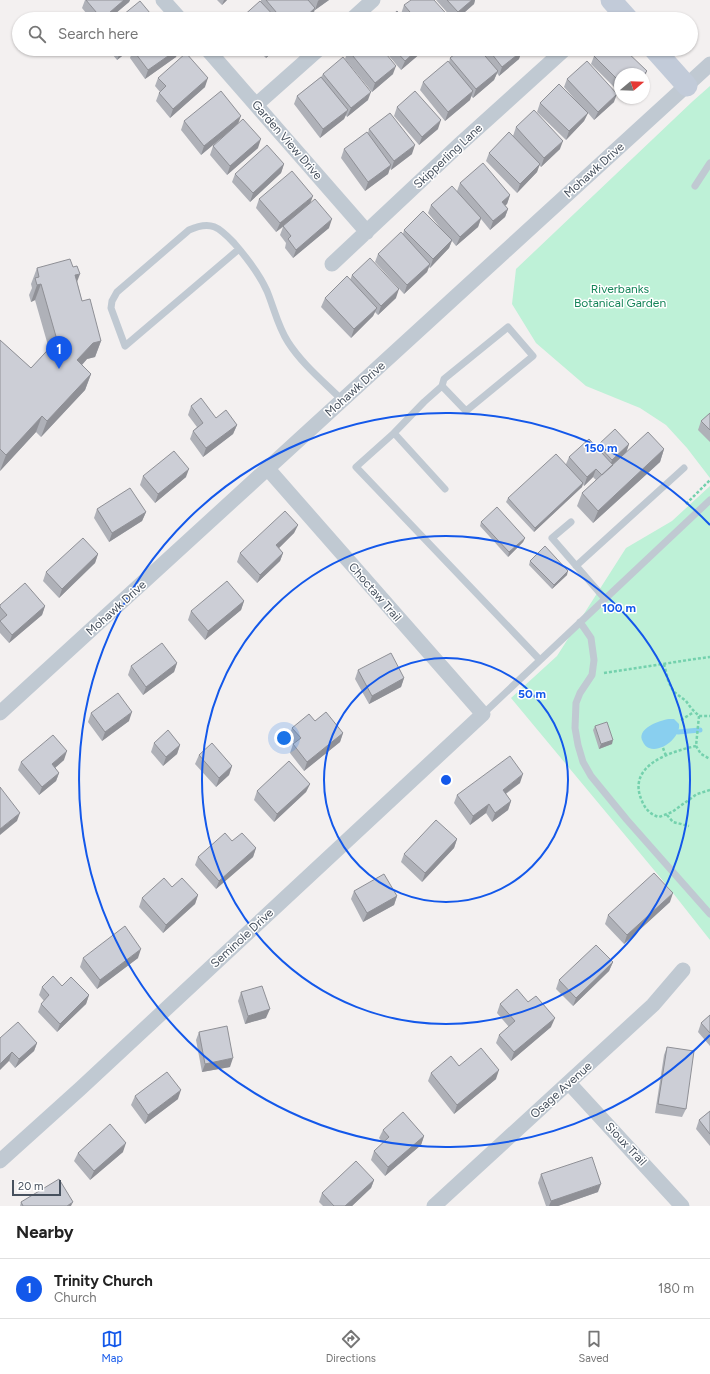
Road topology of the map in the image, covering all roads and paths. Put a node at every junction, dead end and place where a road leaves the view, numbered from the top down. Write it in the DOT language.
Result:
graph roads {
  1 [pos="164,0"];
  2 [pos="373,0"];
  3 [pos="611,0"];
  4 [pos="174,12"];
  5 [pos="360,12"];
  6 [pos="622,12"];
  7 [pos="212,56"];
  8 [pos="311,56"];
  9 [pos="557,56"];
  10 [pos="660,56"];
  11 [pos="710,64"];
  12 [pos="687,86"];
  13 [pos="256,106"];
  14 [pos="710,163"];
  15 [pos="695,186"];
  16 [pos="367,232"];
  17 [pos="239,249"];
  18 [pos="332,264"];
  19 [pos="443,382"];
  20 [pos="342,400"];
  21 [pos="394,433"];
  22 [pos="684,468"];
  23 [pos="268,469"];
  24 [pos="710,480"];
  25 [pos="445,489"];
  26 [pos="710,500"];
  27 [pos="686,504"];
  28 [pos="571,522"];
  29 [pos="576,566"];
  30 [pos="605,599"];
  31 [pos="580,622"];
  32 [pos="710,658"];
  33 [pos="540,660"];
  34 [pos="664,664"];
  35 [pos="592,675"];
  36 [pos="694,712"];
  37 [pos="0,713"];
  38 [pos="483,714"];
  39 [pos="699,716"];
  40 [pos="710,716"];
  41 [pos="681,720"];
  42 [pos="696,746"];
  43 [pos="663,748"];
  44 [pos="666,756"];
  45 [pos="710,759"];
  46 [pos="710,790"];
  47 [pos="667,815"];
  48 [pos="689,826"];
  49 [pos="710,914"];
  50 [pos="683,970"];
  51 [pos="569,1083"];
  52 [pos="0,1161"];
  53 [pos="434,1206"];
  54 [pos="682,1206"];
  1 -- 4 [label="street"];
  2 -- 5 [label="street"];
  3 -- 6 [label="street"];
  7 -- 13 [label="street, Garden View Drive"];
  8 -- 13 [label="street"];
  9 -- 16 [label="street, Skipperling Lane"];
  10 -- 12 [label="street"];
  11 -- 12 [label="street, Mohawk Drive"];
  12 -- 20 [label="street, Mohawk Drive"];
  13 -- 16 [label="street, Garden View Drive"];
  14 -- 15 [label="lane"];
  16 -- 18 [label="street, Skipperling Lane"];
  17 -- 17 [label="lane"];
  17 -- 20 [label="lane"];
  19 -- 19 [label="lane"];
  19 -- 21 [label="lane"];
  20 -- 23 [label="street, Mohawk Drive"];
  21 -- 25 [label="lane"];
  21 -- 33 [label="lane"];
  22 -- 29 [label="lane"];
  23 -- 37 [label="street, Mohawk Drive"];
  23 -- 38 [label="street, Choctaw Trail"];
  24 -- 27 [label="path"];
  26 -- 30 [label="lane"];
  28 -- 29 [label="lane"];
  29 -- 30 [label="lane"];
  30 -- 31 [label="lane"];
  31 -- 33 [label="lane"];
  31 -- 35 [label="lane"];
  32 -- 34 [label="path"];
  33 -- 38 [label="lane"];
  34 -- 35 [label="path"];
  34 -- 36 [label="path"];
  35 -- 49 [label="lane"];
  36 -- 39 [label="path"];
  36 -- 41 [label="path"];
  38 -- 52 [label="street, Seminole Drive"];
  39 -- 40 [label="path"];
  39 -- 42 [label="path"];
  42 -- 44 [label="path"];
  42 -- 45 [label="path"];
  43 -- 44 [label="path"];
  44 -- 47 [label="path"];
  46 -- 47 [label="path"];
  47 -- 48 [label="path"];
  50 -- 51 [label="street, Osage Avenue"];
  51 -- 53 [label="street, Osage Avenue"];
  51 -- 54 [label="street, Sioux Trail"];
}
